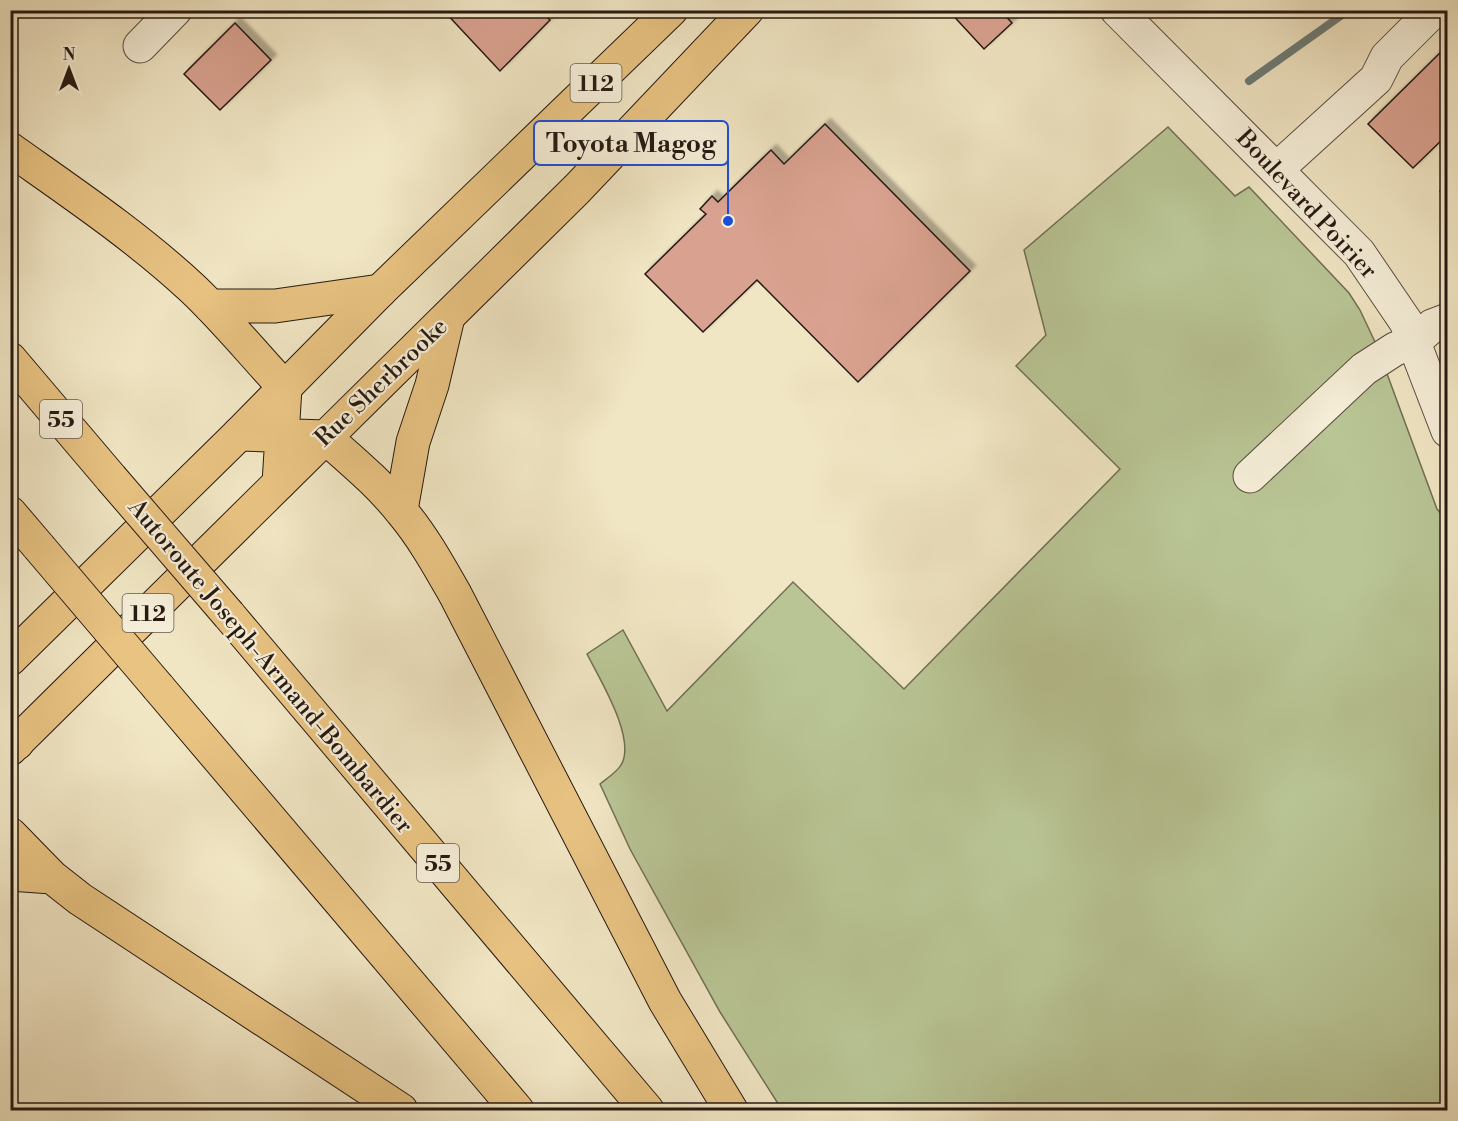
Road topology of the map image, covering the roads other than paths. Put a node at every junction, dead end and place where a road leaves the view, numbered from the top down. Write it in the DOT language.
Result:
graph roads {
  1 [pos="175,10"];
  2 [pos="671,10"];
  3 [pos="747,10"];
  4 [pos="1117,10"];
  5 [pos="1434,10"];
  6 [pos="140,46"];
  7 [pos="10,149"];
  8 [pos="1277,169"];
  9 [pos="380,291"];
  10 [pos="210,306"];
  11 [pos="448,317"];
  12 [pos="1448,321"];
  13 [pos="1414,342"];
  14 [pos="10,359"];
  15 [pos="285,388"];
  16 [pos="1448,431"];
  17 [pos="239,434"];
  18 [pos="283,435"];
  19 [pos="326,437"];
  20 [pos="1250,476"];
  21 [pos="279,483"];
  22 [pos="401,510"];
  23 [pos="10,513"];
  24 [pos="10,659"];
  25 [pos="13,745"];
  26 [pos="10,834"];
  27 [pos="10,874"];
  28 [pos="52,877"];
  29 [pos="401,1110"];
  30 [pos="517,1110"];
  31 [pos="647,1110"];
  32 [pos="731,1110"];
  1 -- 6 [label="street"];
  2 -- 9 [label="main road, 112"];
  3 -- 11 [label="main road, Rue Sherbrooke / 112"];
  4 -- 8 [label="street, Boulevard Poirier"];
  5 -- 8 [label="street"];
  7 -- 10 [label="main road"];
  8 -- 13 [label="street, Boulevard Poirier"];
  9 -- 10 [label="main road"];
  9 -- 15 [label="main road, 112"];
  10 -- 15 [label="main road"];
  11 -- 19 [label="main road, Rue Sherbrooke / 112"];
  11 -- 22 [label="main road"];
  12 -- 13 [label="street"];
  13 -- 16 [label="street, Boulevard Poirier"];
  13 -- 20 [label="street"];
  14 -- 31 [label="main road, Autoroute Joseph-Armand-Bombardier / 55, bridge"];
  15 -- 17 [label="main road, 112"];
  15 -- 18 [label="main road"];
  17 -- 18 [label="main road"];
  17 -- 24 [label="main road, 112"];
  18 -- 19 [label="main road"];
  18 -- 21 [label="main road"];
  19 -- 21 [label="main road, Rue Sherbrooke / 112"];
  19 -- 22 [label="main road"];
  21 -- 25 [label="main road, Rue Sherbrooke / 112"];
  22 -- 32 [label="main road"];
  23 -- 30 [label="main road, bridge"];
  26 -- 28 [label="main road"];
  27 -- 28 [label="main road"];
  28 -- 29 [label="main road"];
}
